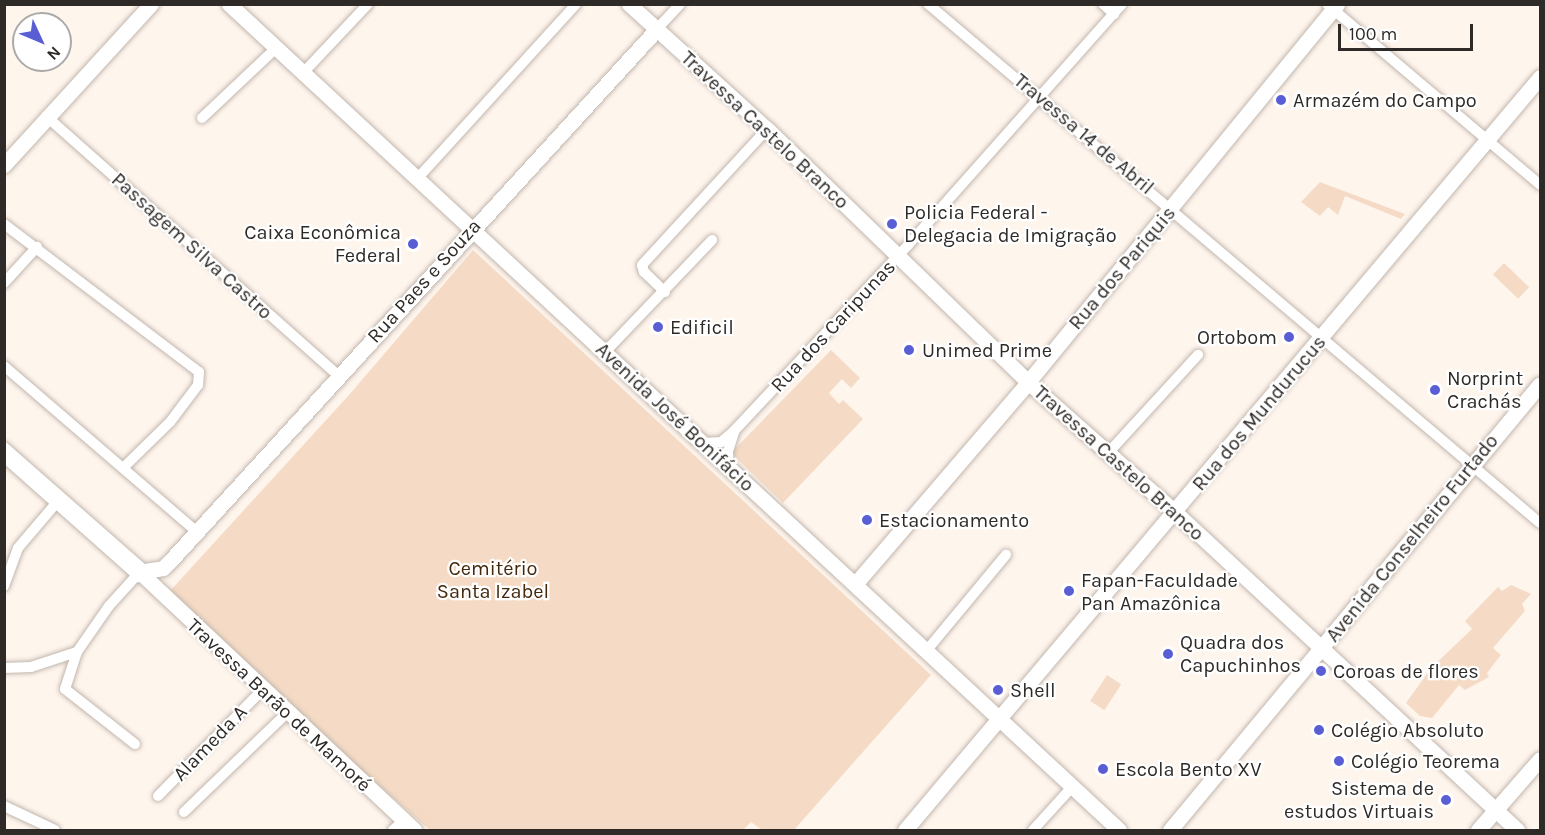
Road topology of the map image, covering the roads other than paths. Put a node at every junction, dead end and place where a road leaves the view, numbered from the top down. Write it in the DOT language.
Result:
graph roads {
  1 [pos="151,4"];
  2 [pos="229,4"];
  3 [pos="368,4"];
  4 [pos="576,4"];
  5 [pos="629,4"];
  6 [pos="680,4"];
  7 [pos="928,4"];
  8 [pos="1103,4"];
  9 [pos="1122,4"];
  10 [pos="1332,6"];
  11 [pos="1114,14"];
  12 [pos="656,30"];
  13 [pos="277,47"];
  14 [pos="304,72"];
  15 [pos="1540,77"];
  16 [pos="1041,98"];
  17 [pos="46,116"];
  18 [pos="202,118"];
  19 [pos="767,129"];
  20 [pos="1489,140"];
  21 [pos="5,164"];
  22 [pos="417,178"];
  23 [pos="1540,184"];
  24 [pos="1172,208"];
  25 [pos="4,224"];
  26 [pos="471,229"];
  27 [pos="712,240"];
  28 [pos="37,247"];
  29 [pos="898,255"];
  30 [pos="4,283"];
  31 [pos="665,292"];
  32 [pos="1323,338"];
  33 [pos="605,352"];
  34 [pos="1198,355"];
  35 [pos="4,366"];
  36 [pos="339,376"];
  37 [pos="1028,381"];
  38 [pos="1540,384"];
  39 [pos="734,431"];
  40 [pos="703,443"];
  41 [pos="4,447"];
  42 [pos="1109,452"];
  43 [pos="4,457"];
  44 [pos="1471,465"];
  45 [pos="729,466"];
  46 [pos="124,467"];
  47 [pos="58,502"];
  48 [pos="1175,512"];
  49 [pos="1540,523"];
  50 [pos="195,530"];
  51 [pos="1006,555"];
  52 [pos="171,560"];
  53 [pos="143,575"];
  54 [pos="856,583"];
  55 [pos="4,586"];
  56 [pos="165,595"];
  57 [pos="1322,648"];
  58 [pos="927,650"];
  59 [pos="77,652"];
  60 [pos="4,668"];
  61 [pos="262,690"];
  62 [pos="287,713"];
  63 [pos="999,719"];
  64 [pos="135,744"];
  65 [pos="1540,759"];
  66 [pos="1072,787"];
  67 [pos="158,796"];
  68 [pos="4,807"];
  69 [pos="1495,811"];
  70 [pos="184,812"];
  71 [pos="403,827"];
  72 [pos="55,831"];
  73 [pos="905,831"];
  74 [pos="1033,831"];
  75 [pos="1119,831"];
  76 [pos="1170,831"];
  77 [pos="1478,831"];
  78 [pos="1517,831"];
  1 -- 17 [label="main road"];
  2 -- 13 [label="main road, Avenida José Bonifácio"];
  3 -- 14 [label="street"];
  4 -- 22 [label="street"];
  5 -- 12 [label="main road, Travessa Castelo Branco"];
  6 -- 12 [label="street, Rua Paes e Souza"];
  7 -- 16 [label="street, Travessa 14 de Abril"];
  8 -- 11 [label="street"];
  9 -- 11 [label="street, Rua dos Caripunas"];
  10 -- 20 [label="street"];
  10 -- 24 [label="main road, Rua dos Pariquis"];
  11 -- 16 [label="street, Rua dos Caripunas"];
  12 -- 19 [label="main road, Travessa Castelo Branco"];
  12 -- 26 [label="main road, Rua Paes e Souza"];
  13 -- 14 [label="main road, Avenida José Bonifácio"];
  13 -- 18 [label="street"];
  14 -- 22 [label="main road, Avenida José Bonifácio"];
  15 -- 20 [label="main road, Rua dos Mundurucus"];
  16 -- 24 [label="street, Travessa 14 de Abril"];
  16 -- 29 [label="street, Rua dos Caripunas"];
  17 -- 21 [label="main road"];
  17 -- 36 [label="street, Passagem Silva Castro"];
  19 -- 29 [label="main road, Travessa Castelo Branco"];
  19 -- 31 [label="street"];
  20 -- 23 [label="street"];
  20 -- 32 [label="main road, Rua dos Mundurucus"];
  22 -- 26 [label="main road, Avenida José Bonifácio"];
  24 -- 32 [label="street, Travessa 14 de Abril"];
  24 -- 37 [label="main road, Rua dos Pariquis"];
  25 -- 28 [label="street"];
  26 -- 33 [label="main road, Avenida José Bonifácio"];
  26 -- 36 [label="main road, Rua Paes e Souza"];
  27 -- 31 [label="street"];
  28 -- 30 [label="street"];
  28 -- 46 [label="street"];
  29 -- 37 [label="main road, Travessa Castelo Branco"];
  29 -- 39 [label="street, Rua dos Caripunas"];
  31 -- 33 [label="street"];
  32 -- 44 [label="street, Travessa 14 de Abril"];
  32 -- 48 [label="main road, Rua dos Mundurucus"];
  33 -- 40 [label="main road, Avenida José Bonifácio"];
  34 -- 42 [label="street"];
  35 -- 46 [label="street"];
  36 -- 50 [label="main road, Rua Paes e Souza"];
  37 -- 42 [label="main road, Travessa Castelo Branco"];
  37 -- 54 [label="main road, Rua dos Pariquis"];
  38 -- 44 [label="main road, Avenida Conselheiro Furtado"];
  39 -- 40 [label="street, Rua dos Caripunas"];
  39 -- 45 [label="street"];
  40 -- 45 [label="main road, Avenida José Bonifácio"];
  41 -- 47 [label="street, Travessa Barão de Mamoré"];
  42 -- 48 [label="main road, Travessa Castelo Branco"];
  43 -- 47 [label="street, Travessa Barão de Mamoré"];
  44 -- 49 [label="street, Travessa 14 de Abril"];
  44 -- 57 [label="main road, Avenida Conselheiro Furtado"];
  45 -- 54 [label="main road, Avenida José Bonifácio"];
  46 -- 50 [label="street"];
  47 -- 53 [label="street, Travessa Barão de Mamoré"];
  47 -- 55 [label="street"];
  48 -- 57 [label="main road, Travessa Castelo Branco"];
  48 -- 63 [label="main road, Rua dos Mundurucus"];
  50 -- 52 [label="main road, Rua Paes e Souza"];
  51 -- 58 [label="street"];
  52 -- 53 [label="main road, Rua Paes e Souza"];
  52 -- 56 [label="main road, Rua Paes e Souza"];
  53 -- 56 [label="main road, Travessa Barão de Mamoré"];
  53 -- 59 [label="street"];
  54 -- 58 [label="main road, Avenida José Bonifácio"];
  56 -- 61 [label="main road, Travessa Barão de Mamoré"];
  57 -- 69 [label="main road, Travessa Castelo Branco"];
  57 -- 76 [label="main road, Avenida Conselheiro Furtado"];
  58 -- 63 [label="main road, Avenida José Bonifácio"];
  59 -- 60 [label="street"];
  59 -- 64 [label="street"];
  61 -- 62 [label="main road, Travessa Barão de Mamoré"];
  61 -- 67 [label="street, Alameda A"];
  62 -- 70 [label="street, Alameda A"];
  62 -- 71 [label="main road, Travessa Barão de Mamoré"];
  63 -- 66 [label="main road, Avenida José Bonifácio"];
  63 -- 73 [label="main road, Rua dos Mundurucus"];
  65 -- 69 [label="main road"];
  66 -- 74 [label="street"];
  66 -- 75 [label="main road, Avenida José Bonifácio"];
  68 -- 72 [label="street"];
  69 -- 77 [label="main road"];
  69 -- 78 [label="main road, Travessa Castelo Branco"];
}
